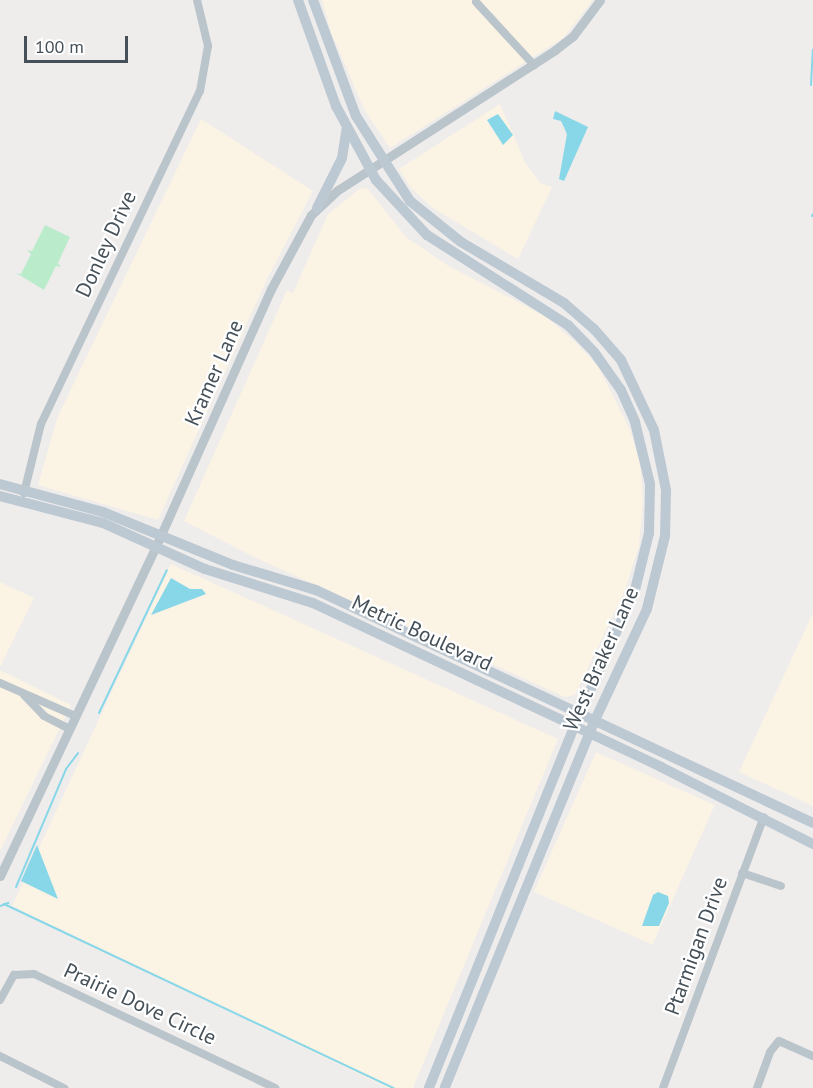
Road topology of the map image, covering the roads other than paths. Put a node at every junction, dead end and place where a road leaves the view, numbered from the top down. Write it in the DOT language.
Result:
graph roads {
  1 [pos="197,0"];
  2 [pos="298,0"];
  3 [pos="313,0"];
  4 [pos="600,0"];
  5 [pos="476,2"];
  6 [pos="534,65"];
  7 [pos="347,128"];
  8 [pos="382,161"];
  9 [pos="369,169"];
  10 [pos="316,208"];
  11 [pos="518,274"];
  12 [pos="512,288"];
  13 [pos="648,414"];
  14 [pos="634,420"];
  15 [pos="654,430"];
  16 [pos="640,437"];
  17 [pos="0,484"];
  18 [pos="24,492"];
  19 [pos="0,496"];
  20 [pos="21,503"];
  21 [pos="161,535"];
  22 [pos="156,546"];
  23 [pos="379,621"];
  24 [pos="373,632"];
  25 [pos="0,683"];
  26 [pos="23,694"];
  27 [pos="580,715"];
  28 [pos="75,716"];
  29 [pos="594,722"];
  30 [pos="574,727"];
  31 [pos="70,729"];
  32 [pos="590,734"];
  33 [pos="764,817"];
  34 [pos="813,823"];
  35 [pos="813,844"];
  36 [pos="518,865"];
  37 [pos="531,873"];
  38 [pos="742,873"];
  39 [pos="0,876"];
  40 [pos="781,886"];
  41 [pos="0,1000"];
  42 [pos="459,1010"];
  43 [pos="472,1017"];
  44 [pos="0,1056"];
  45 [pos="813,1056"];
  46 [pos="64,1088"];
  47 [pos="275,1088"];
  48 [pos="429,1088"];
  49 [pos="445,1088"];
  50 [pos="663,1088"];
  51 [pos="757,1088"];
  1 -- 18 [label="street, Donley Drive"];
  2 -- 7 [label="main road, West Braker Lane"];
  3 -- 8 [label="main road, West Braker Lane"];
  4 -- 6 [label="street, Kramer Lane"];
  5 -- 6 [label="street"];
  6 -- 8 [label="street, Kramer Lane"];
  7 -- 9 [label="main road, West Braker Lane"];
  7 -- 10 [label="main road"];
  8 -- 9 [label="street, Kramer Lane"];
  8 -- 11 [label="main road, West Braker Lane"];
  9 -- 10 [label="street, Kramer Lane"];
  9 -- 12 [label="main road, West Braker Lane"];
  10 -- 21 [label="street, Kramer Lane"];
  11 -- 12 [label="main road"];
  11 -- 13 [label="main road, West Braker Lane"];
  12 -- 14 [label="main road, West Braker Lane"];
  13 -- 14 [label="main road"];
  13 -- 15 [label="main road, West Braker Lane"];
  14 -- 16 [label="main road, West Braker Lane"];
  15 -- 16 [label="main road"];
  15 -- 29 [label="main road, West Braker Lane"];
  16 -- 27 [label="main road, West Braker Lane"];
  17 -- 18 [label="main road, Metric Boulevard"];
  18 -- 20 [label="street, Donley Drive"];
  18 -- 21 [label="main road, Metric Boulevard"];
  19 -- 20 [label="main road, Metric Boulevard"];
  20 -- 22 [label="main road, Metric Boulevard"];
  21 -- 22 [label="street, Kramer Lane"];
  21 -- 23 [label="main road, Metric Boulevard"];
  22 -- 24 [label="main road, Metric Boulevard"];
  22 -- 28 [label="street, Kramer Lane"];
  23 -- 24 [label="main road"];
  23 -- 27 [label="main road, Metric Boulevard"];
  24 -- 30 [label="main road, Metric Boulevard"];
  25 -- 26 [label="street"];
  26 -- 28 [label="street"];
  26 -- 31 [label="street"];
  27 -- 29 [label="main road, Metric Boulevard"];
  27 -- 30 [label="main road, West Braker Lane"];
  28 -- 31 [label="street, Kramer Lane"];
  29 -- 32 [label="main road, West Braker Lane"];
  29 -- 34 [label="main road, Metric Boulevard"];
  30 -- 32 [label="main road, Metric Boulevard"];
  30 -- 36 [label="main road, West Braker Lane"];
  31 -- 39 [label="street, Kramer Lane"];
  32 -- 33 [label="main road, Metric Boulevard"];
  32 -- 37 [label="main road, West Braker Lane"];
  33 -- 35 [label="main road, Metric Boulevard"];
  33 -- 38 [label="street, Ptarmigan Drive"];
  36 -- 37 [label="main road"];
  36 -- 42 [label="main road, West Braker Lane"];
  37 -- 43 [label="main road, West Braker Lane"];
  38 -- 40 [label="street"];
  38 -- 50 [label="street, Ptarmigan Drive"];
  41 -- 47 [label="street, Prairie Dove Circle"];
  42 -- 43 [label="main road"];
  42 -- 48 [label="main road, West Braker Lane"];
  43 -- 49 [label="main road, West Braker Lane"];
  44 -- 46 [label="street"];
  45 -- 51 [label="street"];
}
